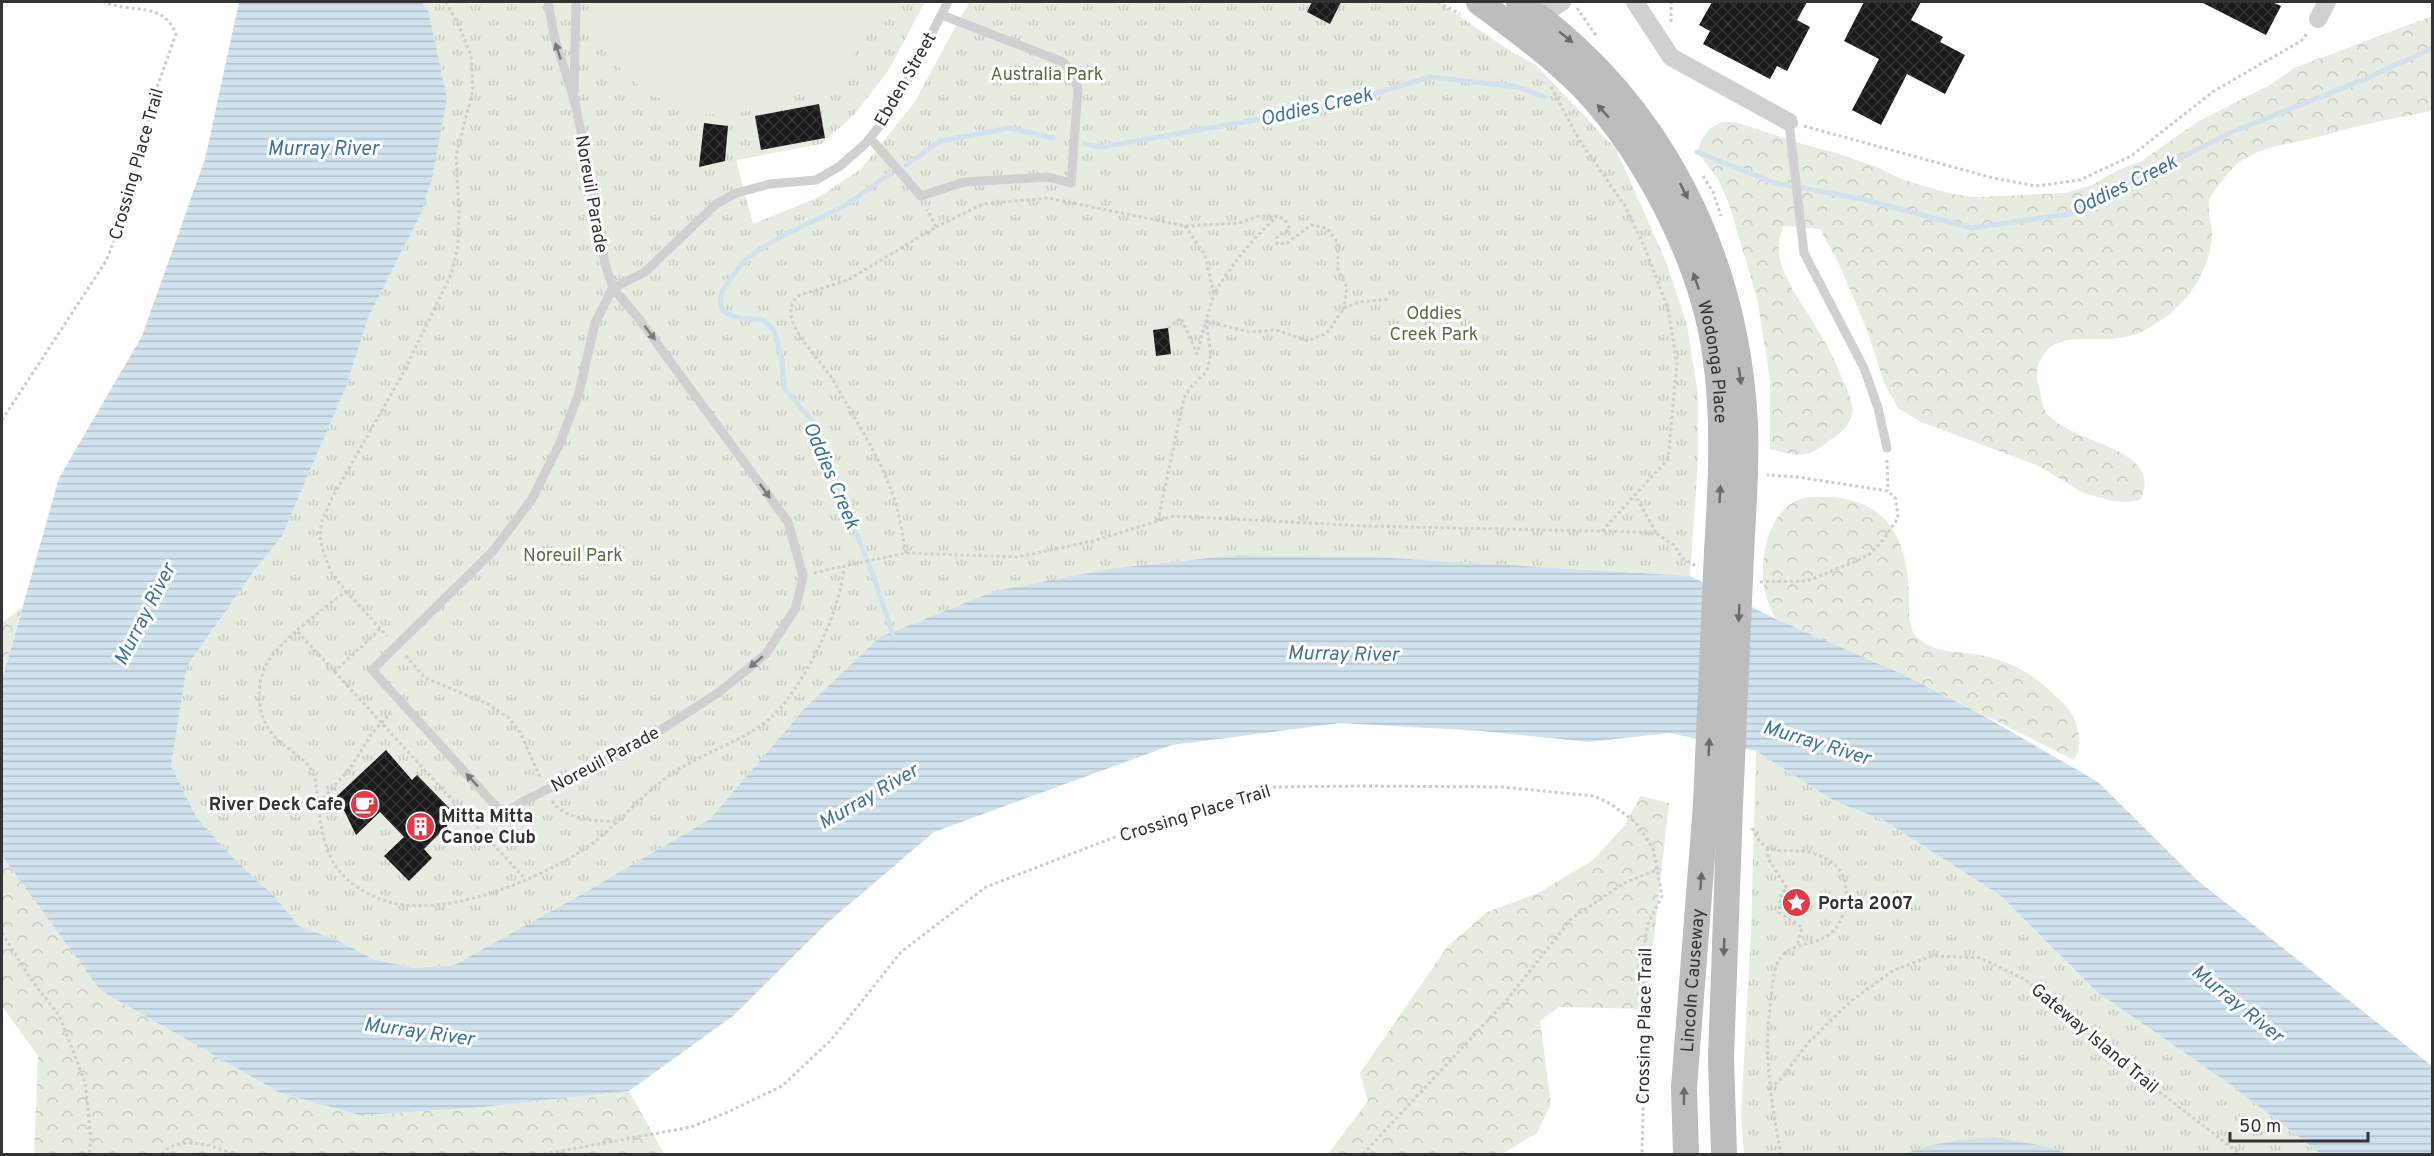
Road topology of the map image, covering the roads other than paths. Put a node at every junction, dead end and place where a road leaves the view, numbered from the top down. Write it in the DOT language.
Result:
graph roads {
  1 [pos="548,2"];
  2 [pos="576,2"];
  3 [pos="948,2"];
  4 [pos="1519,2"];
  5 [pos="1562,2"];
  6 [pos="1635,2"];
  7 [pos="2327,2"];
  8 [pos="1474,11"];
  9 [pos="942,15"];
  10 [pos="1540,16"];
  11 [pos="2318,19"];
  12 [pos="574,99"];
  13 [pos="1789,122"];
  14 [pos="870,138"];
  15 [pos="613,288"];
  16 [pos="1887,448"];
  17 [pos="1719,558"];
  18 [pos="1718,805"];
  19 [pos="1686,1155"];
  20 [pos="1724,1155"];
  12 -- 1 [label="lane, Noreuil Parade, one-way"];
  2 -- 12 [label="lane, Noreuil Parade"];
  3 -- 9 [label="lane, Ebden Street"];
  4 -- 10 [label="main road, Wodonga Place"];
  5 -- 10 [label="street"];
  6 -- 13 [label="street"];
  7 -- 11 [label="street"];
  17 -- 8 [label="main road, Wodonga Place, one-way"];
  9 -- 14 [label="lane, Ebden Street"];
  9 -- 14 [label="lane"];
  10 -- 17 [label="main road, Wodonga Place, one-way"];
  12 -- 15 [label="lane, Noreuil Parade"];
  13 -- 16 [label="lane"];
  14 -- 15 [label="lane, Ebden Street"];
  15 -- 15 [label="lane, Noreuil Parade, one-way"];
  17 -- 18 [label="main road, Wodonga Place, bridge"];
  19 -- 18 [label="main road, Lincoln Causeway, one-way"];
  18 -- 20 [label="main road, Lincoln Causeway, one-way"];
}
